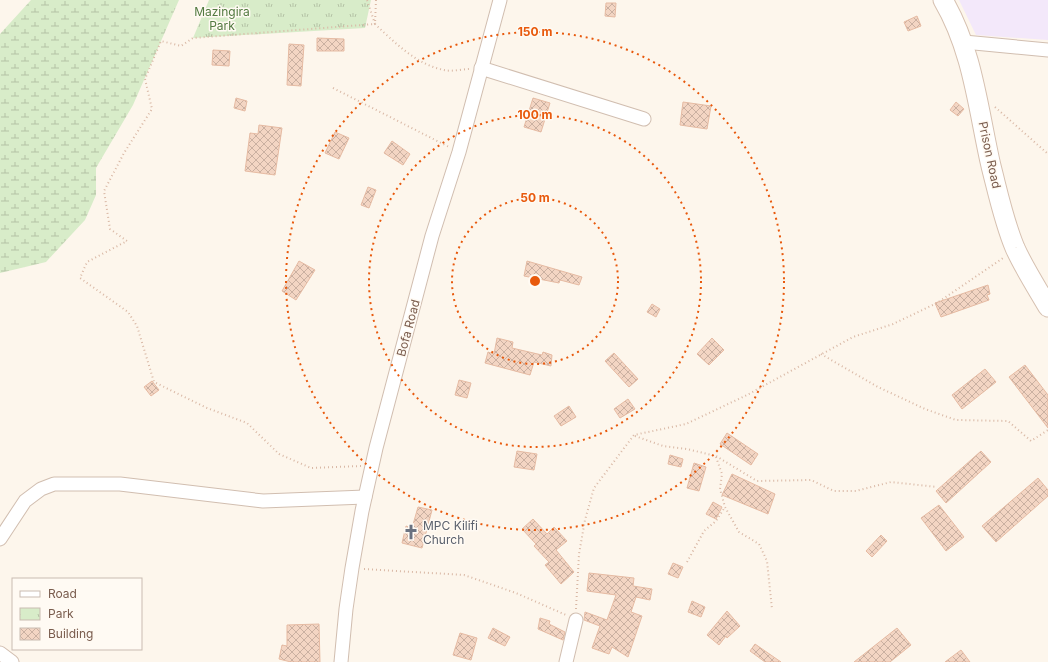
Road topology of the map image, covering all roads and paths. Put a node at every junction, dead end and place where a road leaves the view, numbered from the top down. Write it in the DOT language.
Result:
graph roads {
  1 [pos="367,0"];
  2 [pos="376,0"];
  3 [pos="500,0"];
  4 [pos="943,0"];
  5 [pos="375,24"];
  6 [pos="964,42"];
  7 [pos="1048,50"];
  8 [pos="481,68"];
  9 [pos="333,88"];
  10 [pos="977,89"];
  11 [pos="644,119"];
  12 [pos="459,152"];
  13 [pos="1048,154"];
  14 [pos="1016,249"];
  15 [pos="1048,307"];
  16 [pos="821,354"];
  17 [pos="1048,430"];
  18 [pos="634,436"];
  19 [pos="716,456"];
  20 [pos="372,465"];
  21 [pos="937,487"];
  22 [pos="365,497"];
  23 [pos="725,507"];
  24 [pos="0,539"];
  25 [pos="687,562"];
  26 [pos="352,568"];
  27 [pos="772,609"];
  28 [pos="576,620"];
  29 [pos="0,654"];
  30 [pos="12,662"];
  31 [pos="341,662"];
  32 [pos="566,662"];
  1 -- 5 [label="path"];
  2 -- 5 [label="path"];
  3 -- 8 [label="street, Bofa Road"];
  4 -- 6 [label="street, Prison Road"];
  5 -- 8 [label="path"];
  5 -- 20 [label="path"];
  6 -- 7 [label="street"];
  6 -- 10 [label="street, Prison Road"];
  8 -- 11 [label="street"];
  8 -- 12 [label="street, Bofa Road"];
  9 -- 12 [label="path"];
  10 -- 13 [label="path"];
  10 -- 14 [label="street, Prison Road"];
  12 -- 20 [label="street, Bofa Road"];
  14 -- 15 [label="street, Prison Road"];
  14 -- 16 [label="path"];
  16 -- 17 [label="path"];
  16 -- 18 [label="path"];
  18 -- 19 [label="path"];
  18 -- 28 [label="path"];
  19 -- 21 [label="path"];
  19 -- 23 [label="path"];
  20 -- 22 [label="street, Bofa Road"];
  22 -- 24 [label="street"];
  22 -- 26 [label="street, Bofa Road"];
  23 -- 25 [label="path"];
  23 -- 27 [label="path"];
  26 -- 28 [label="path"];
  26 -- 31 [label="street, Bofa Road"];
  28 -- 32 [label="street"];
  29 -- 30 [label="street"];
}
